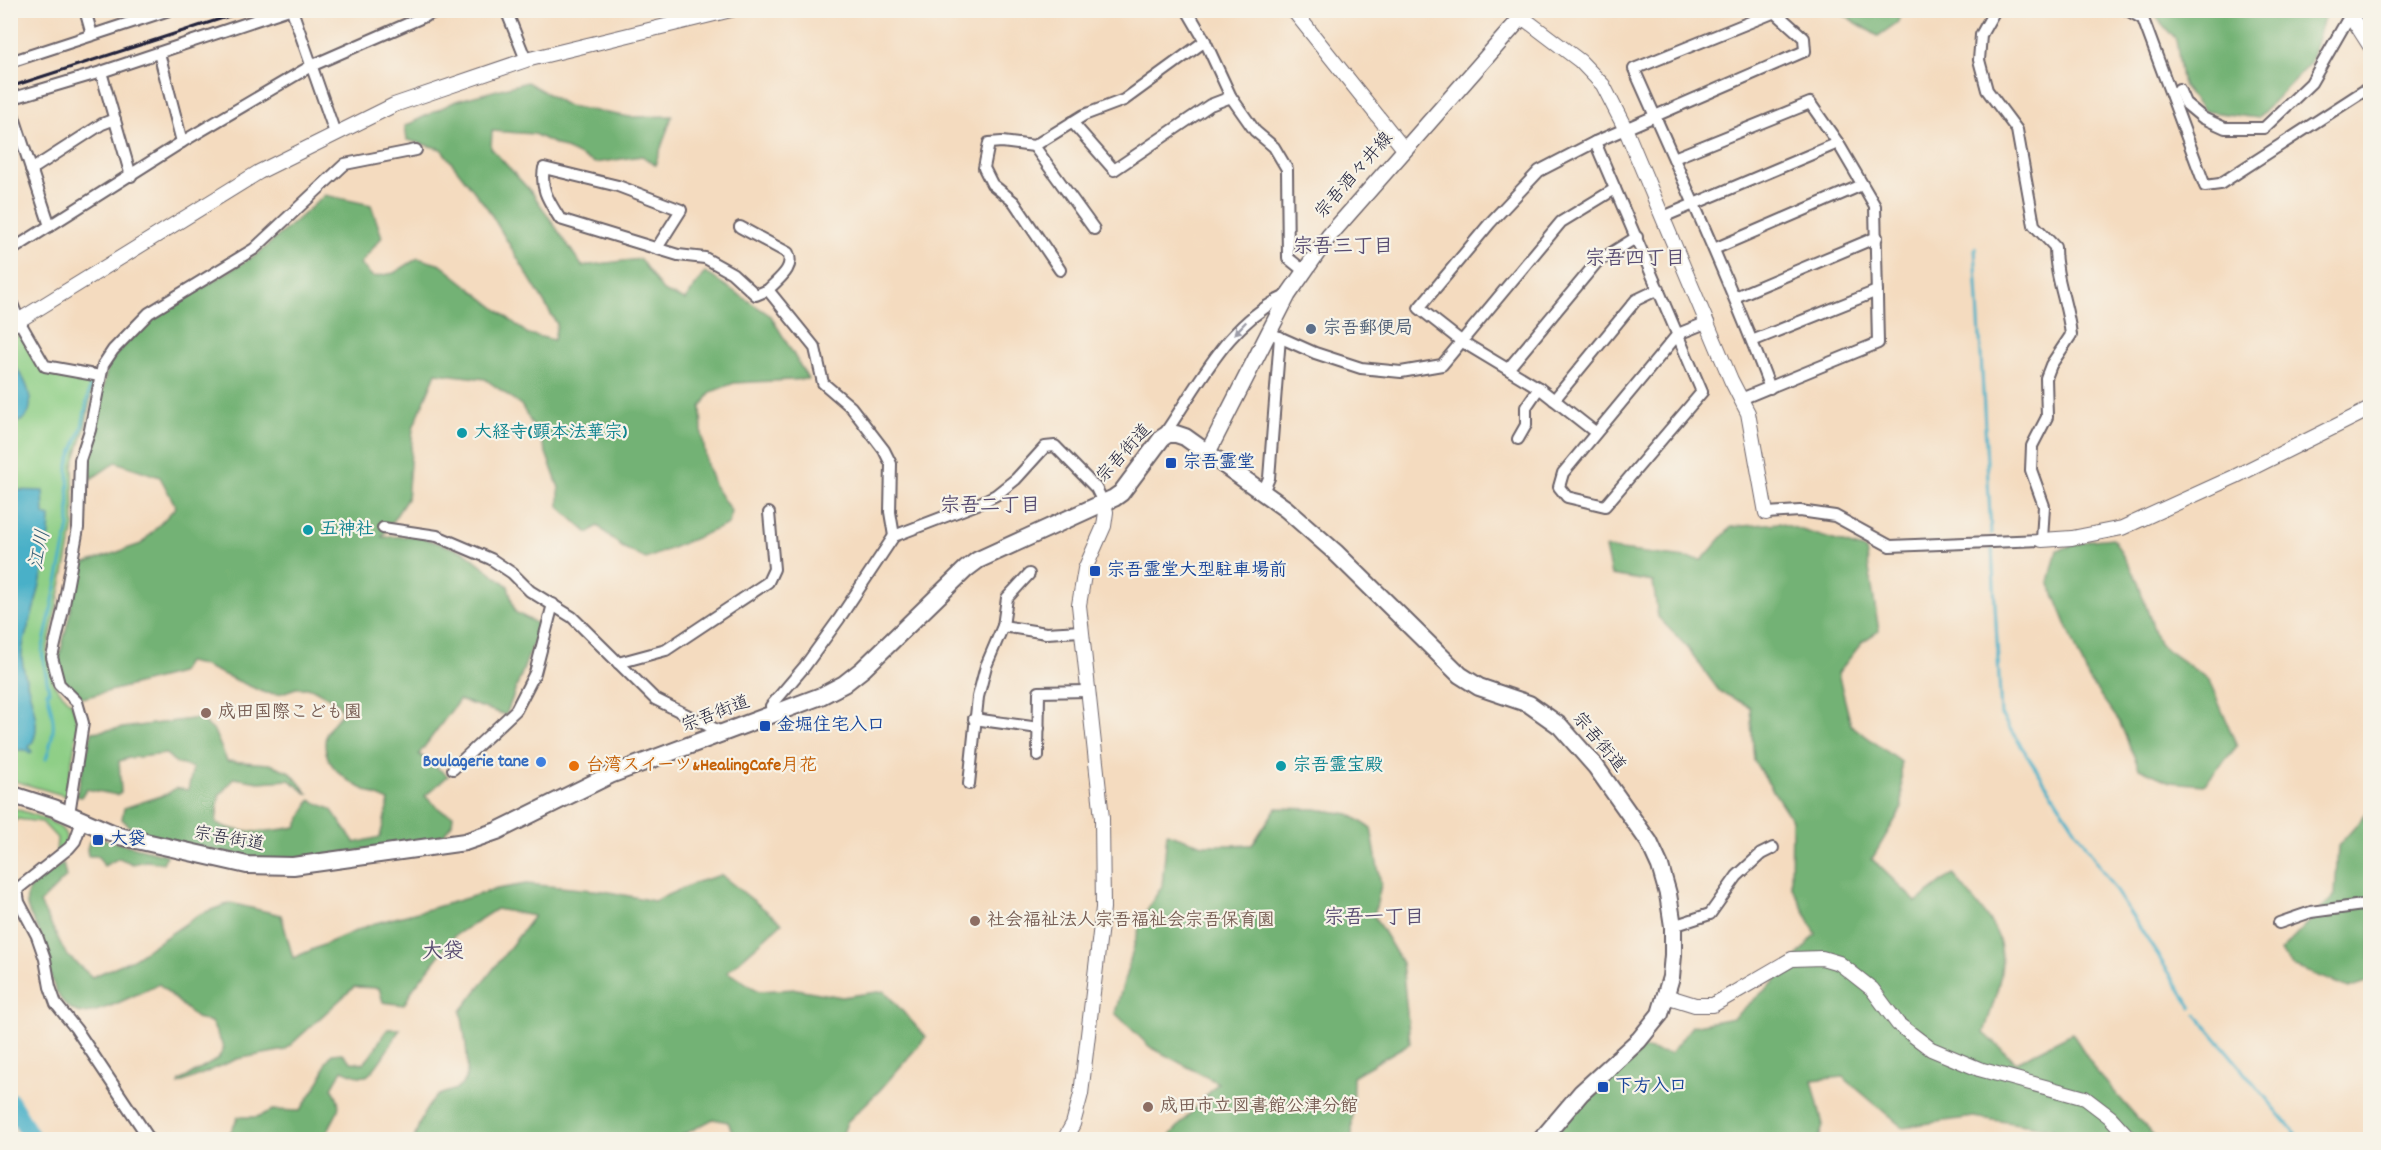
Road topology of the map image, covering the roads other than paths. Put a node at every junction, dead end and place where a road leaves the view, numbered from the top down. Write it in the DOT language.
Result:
graph roads {
  1 [pos="85,10"];
  2 [pos="169,10"];
  3 [pos="286,10"];
  4 [pos="291,10"];
  5 [pos="439,10"];
  6 [pos="506,10"];
  7 [pos="731,10"];
  8 [pos="1293,10"];
  9 [pos="1995,10"];
  10 [pos="2127,10"];
  11 [pos="1190,12"];
  12 [pos="2348,13"];
  13 [pos="1525,14"];
  14 [pos="92,36"];
  15 [pos="1205,41"];
  16 [pos="2370,46"];
  17 [pos="159,53"];
  18 [pos="526,60"];
  19 [pos="10,62"];
  20 [pos="311,66"];
  21 [pos="101,72"];
  22 [pos="2370,87"];
  23 [pos="2179,89"];
  24 [pos="1231,97"];
  25 [pos="10,99"];
  26 [pos="10,105"];
  27 [pos="1654,116"];
  28 [pos="115,118"];
  29 [pos="1072,122"];
  30 [pos="1625,128"];
  31 [pos="334,133"];
  32 [pos="1594,141"];
  33 [pos="182,142"];
  34 [pos="1838,143"];
  35 [pos="1034,146"];
  36 [pos="1404,149"];
  37 [pos="416,150"];
  38 [pos="1674,158"];
  39 [pos="31,170"];
  40 [pos="131,176"];
  41 [pos="1863,186"];
  42 [pos="1615,189"];
  43 [pos="1694,204"];
  44 [pos="1663,217"];
  45 [pos="50,226"];
  46 [pos="740,227"];
  47 [pos="1094,229"];
  48 [pos="1636,237"];
  49 [pos="1877,237"];
  50 [pos="657,248"];
  51 [pos="1714,249"];
  52 [pos="10,251"];
  53 [pos="1060,270"];
  54 [pos="1304,271"];
  55 [pos="1659,289"];
  56 [pos="768,290"];
  57 [pos="1877,291"];
  58 [pos="1288,295"];
  59 [pos="1735,297"];
  60 [pos="10,299"];
  61 [pos="1708,322"];
  62 [pos="15,324"];
  63 [pos="1678,334"];
  64 [pos="1275,335"];
  65 [pos="1461,341"];
  66 [pos="1752,341"];
  67 [pos="1508,369"];
  68 [pos="100,376"];
  69 [pos="1539,388"];
  70 [pos="1770,388"];
  71 [pos="1741,399"];
  72 [pos="1554,400"];
  73 [pos="2370,409"];
  74 [pos="1595,432"];
  75 [pos="1162,438"];
  76 [pos="1518,439"];
  77 [pos="1208,452"];
  78 [pos="1263,492"];
  79 [pos="1104,504"];
  80 [pos="769,513"];
  81 [pos="1766,513"];
  82 [pos="383,528"];
  83 [pos="894,536"];
  84 [pos="2042,540"];
  85 [pos="1029,574"];
  86 [pos="553,604"];
  87 [pos="1003,626"];
  88 [pos="1081,631"];
  89 [pos="618,663"];
  90 [pos="1087,691"];
  91 [pos="772,714"];
  92 [pos="974,719"];
  93 [pos="1039,728"];
  94 [pos="724,734"];
  95 [pos="1038,756"];
  96 [pos="453,769"];
  97 [pos="969,784"];
  98 [pos="10,794"];
  99 [pos="76,818"];
  100 [pos="1773,848"];
  101 [pos="14,892"];
  102 [pos="2370,904"];
  103 [pos="2279,923"];
  104 [pos="1673,926"];
  105 [pos="1666,996"];
  106 [pos="150,1140"];
  107 [pos="1064,1140"];
  108 [pos="1541,1140"];
  109 [pos="2131,1140"];
  1 -- 14 [label="street"];
  2 -- 14 [label="street"];
  3 -- 17 [label="street"];
  4 -- 20 [label="street"];
  5 -- 20 [label="street"];
  6 -- 18 [label="street"];
  7 -- 18 [label="street"];
  8 -- 36 [label="street"];
  9 -- 84 [label="street"];
  10 -- 22 [label="street"];
  11 -- 15 [label="street"];
  12 -- 16 [label="street"];
  12 -- 23 [label="street"];
  13 -- 30 [label="street"];
  13 -- 36 [label="main road, 宗吾酒々井線"];
  14 -- 19 [label="street"];
  15 -- 24 [label="street"];
  15 -- 29 [label="street"];
  17 -- 21 [label="street"];
  17 -- 33 [label="street"];
  18 -- 31 [label="street"];
  20 -- 31 [label="street"];
  20 -- 33 [label="street"];
  21 -- 25 [label="street"];
  21 -- 28 [label="street"];
  24 -- 29 [label="street"];
  24 -- 54 [label="street"];
  26 -- 39 [label="street"];
  27 -- 27 [label="street"];
  27 -- 30 [label="street"];
  27 -- 38 [label="street"];
  28 -- 39 [label="street"];
  28 -- 40 [label="street"];
  29 -- 35 [label="street"];
  30 -- 32 [label="street"];
  30 -- 44 [label="street"];
  31 -- 62 [label="street"];
  32 -- 42 [label="street"];
  32 -- 65 [label="street"];
  33 -- 40 [label="street"];
  34 -- 38 [label="street"];
  34 -- 41 [label="street"];
  34 -- 43 [label="street"];
  35 -- 47 [label="street"];
  35 -- 53 [label="street"];
  36 -- 54 [label="main road, 宗吾酒々井線"];
  37 -- 68 [label="street"];
  38 -- 43 [label="street"];
  39 -- 45 [label="street"];
  40 -- 45 [label="street"];
  41 -- 49 [label="street"];
  41 -- 51 [label="street"];
  42 -- 48 [label="street"];
  42 -- 65 [label="street"];
  43 -- 44 [label="street"];
  43 -- 51 [label="street"];
  44 -- 61 [label="street"];
  45 -- 52 [label="street"];
  46 -- 56 [label="street"];
  48 -- 55 [label="street"];
  48 -- 67 [label="street"];
  49 -- 57 [label="street"];
  49 -- 59 [label="street"];
  50 -- 50 [label="street"];
  50 -- 56 [label="street"];
  51 -- 59 [label="street"];
  54 -- 58 [label="main road, 宗吾酒々井線"];
  55 -- 63 [label="street"];
  55 -- 72 [label="street"];
  56 -- 83 [label="street"];
  57 -- 66 [label="street"];
  57 -- 70 [label="street"];
  58 -- 64 [label="main road, 宗吾酒々井線"];
  58 -- 75 [label="street, one-way"];
  59 -- 66 [label="street"];
  60 -- 62 [label="street"];
  61 -- 63 [label="street"];
  61 -- 71 [label="street"];
  62 -- 68 [label="street"];
  63 -- 74 [label="street"];
  63 -- 74 [label="street"];
  64 -- 65 [label="street"];
  64 -- 77 [label="main road, 宗吾酒々井線"];
  64 -- 78 [label="street"];
  65 -- 67 [label="street"];
  66 -- 70 [label="street"];
  67 -- 69 [label="street"];
  68 -- 99 [label="street"];
  69 -- 72 [label="street"];
  69 -- 76 [label="street"];
  70 -- 71 [label="street"];
  71 -- 81 [label="street"];
  72 -- 74 [label="street"];
  73 -- 84 [label="street"];
  75 -- 77 [label="highway, 宗吾街道"];
  75 -- 79 [label="highway, 宗吾街道"];
  77 -- 78 [label="highway, 宗吾街道"];
  78 -- 104 [label="highway, 宗吾街道"];
  79 -- 83 [label="street"];
  79 -- 88 [label="street"];
  79 -- 91 [label="highway, 宗吾街道"];
  80 -- 89 [label="street"];
  81 -- 84 [label="street"];
  82 -- 86 [label="street"];
  83 -- 91 [label="street"];
  85 -- 87 [label="street"];
  86 -- 89 [label="street"];
  86 -- 96 [label="street"];
  87 -- 88 [label="street"];
  87 -- 92 [label="street"];
  88 -- 90 [label="street"];
  89 -- 94 [label="street"];
  90 -- 93 [label="street"];
  90 -- 107 [label="street"];
  91 -- 94 [label="highway, 宗吾街道"];
  92 -- 93 [label="street"];
  92 -- 97 [label="street"];
  93 -- 95 [label="street"];
  94 -- 99 [label="highway, 宗吾街道"];
  98 -- 99 [label="highway, 宗吾街道"];
  99 -- 101 [label="street"];
  100 -- 104 [label="street"];
  101 -- 106 [label="street"];
  102 -- 103 [label="street"];
  104 -- 105 [label="highway, 宗吾街道"];
  105 -- 108 [label="highway, 宗吾街道"];
  105 -- 109 [label="street"];
}
